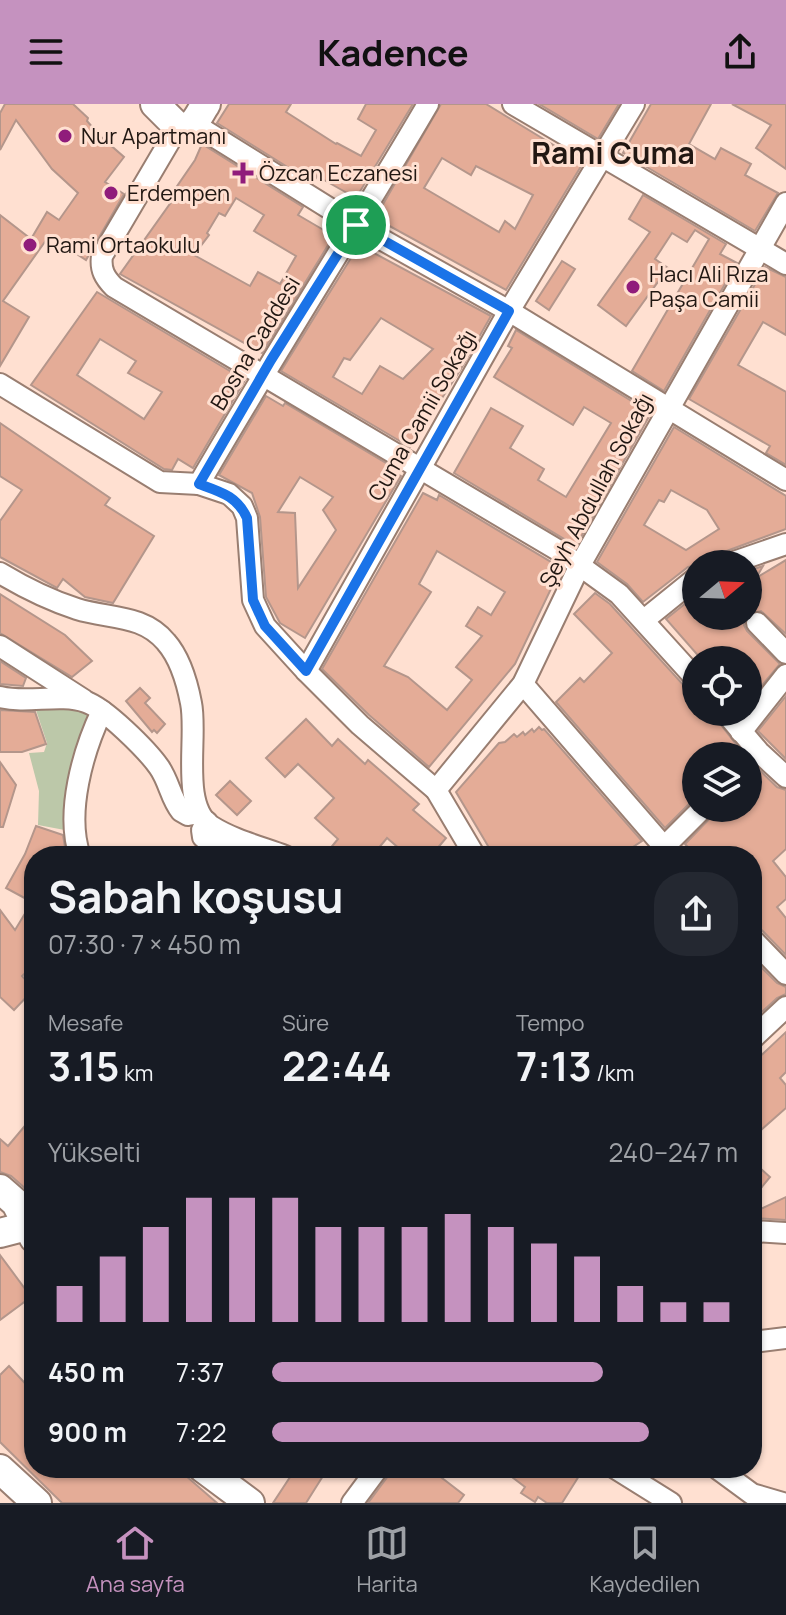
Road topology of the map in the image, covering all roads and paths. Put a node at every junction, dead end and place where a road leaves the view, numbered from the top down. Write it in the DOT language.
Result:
graph roads {
  1 [pos="155,104"];
  2 [pos="428,104"];
  3 [pos="513,104"];
  4 [pos="634,104"];
  5 [pos="196,113"];
  6 [pos="602,155"];
  7 [pos="786,203"];
  8 [pos="356,225"];
  9 [pos="759,247"];
  10 [pos="786,264"];
  11 [pos="509,311"];
  12 [pos="262,375"];
  13 [pos="0,384"];
  14 [pos="668,406"];
  15 [pos="419,467"];
  16 [pos="786,480"];
  17 [pos="199,484"];
  18 [pos="786,544"];
  19 [pos="762,552"];
  20 [pos="580,565"];
  21 [pos="0,573"];
  22 [pos="682,589"];
  23 [pos="644,620"];
  24 [pos="762,628"];
  25 [pos="0,646"];
  26 [pos="786,653"];
  27 [pos="682,663"];
  28 [pos="306,671"];
  29 [pos="786,675"];
  30 [pos="523,684"];
  31 [pos="0,697"];
  32 [pos="95,707"];
  33 [pos="736,726"];
  34 [pos="741,732"];
  35 [pos="746,742"];
  36 [pos="762,762"];
  37 [pos="786,777"];
  38 [pos="436,790"];
  39 [pos="203,817"];
  40 [pos="691,822"];
  41 [pos="77,846"];
  42 [pos="216,846"];
  43 [pos="259,846"];
  44 [pos="469,846"];
  45 [pos="658,846"];
  46 [pos="670,846"];
  47 [pos="762,949"];
  48 [pos="786,974"];
  49 [pos="786,1007"];
  50 [pos="762,1030"];
  51 [pos="0,1189"];
  52 [pos="24,1229"];
  53 [pos="762,1232"];
  54 [pos="786,1233"];
  55 [pos="786,1338"];
  56 [pos="762,1341"];
  57 [pos="0,1469"];
  58 [pos="216,1478"];
  59 [pos="371,1478"];
  60 [pos="631,1478"];
  61 [pos="730,1478"];
  62 [pos="37,1503"];
  63 [pos="250,1503"];
  64 [pos="352,1503"];
  65 [pos="671,1503"];
  66 [pos="783,1503"];
  1 -- 5 [label="street"];
  2 -- 8 [label="street, Bosna Caddesi"];
  3 -- 6 [label="street"];
  4 -- 6 [label="street, Cuma Camii Sokağı"];
  5 -- 8 [label="street"];
  5 -- 12 [label="street"];
  6 -- 9 [label="street"];
  6 -- 11 [label="street, Cuma Camii Sokağı"];
  7 -- 9 [label="street, Şeyh Abdullah Sokağı"];
  8 -- 11 [label="street"];
  8 -- 12 [label="street, Bosna Caddesi"];
  9 -- 10 [label="street"];
  9 -- 14 [label="street, Şeyh Abdullah Sokağı"];
  11 -- 14 [label="street"];
  11 -- 15 [label="street, Cuma Camii Sokağı"];
  12 -- 15 [label="street"];
  12 -- 17 [label="street, Bosna Caddesi"];
  13 -- 17 [label="street"];
  14 -- 16 [label="street"];
  14 -- 20 [label="street, Şeyh Abdullah Sokağı"];
  15 -- 20 [label="street"];
  15 -- 28 [label="street, Cuma Camii Sokağı"];
  17 -- 28 [label="street"];
  18 -- 19 [label="street"];
  20 -- 23 [label="street"];
  20 -- 30 [label="street, Şeyh Abdullah Sokağı"];
  21 -- 39 [label="street"];
  22 -- 23 [label="street"];
  23 -- 27 [label="street"];
  24 -- 26 [label="street"];
  25 -- 32 [label="street"];
  28 -- 38 [label="street"];
  29 -- 34 [label="street"];
  30 -- 38 [label="street, Şeyh Abdullah Sokağı"];
  30 -- 45 [label="street"];
  31 -- 32 [label="street"];
  32 -- 39 [label="street"];
  32 -- 41 [label="street"];
  33 -- 34 [label="street"];
  34 -- 35 [label="street"];
  36 -- 37 [label="street"];
  38 -- 44 [label="street"];
  39 -- 42 [label="street"];
  39 -- 43 [label="street"];
  40 -- 46 [label="street"];
  47 -- 48 [label="street"];
  49 -- 50 [label="street"];
  51 -- 52 [label="street"];
  53 -- 54 [label="street"];
  55 -- 56 [label="street"];
  57 -- 62 [label="street"];
  58 -- 63 [label="street"];
  59 -- 64 [label="street"];
  60 -- 65 [label="street"];
  61 -- 66 [label="street"];
}
